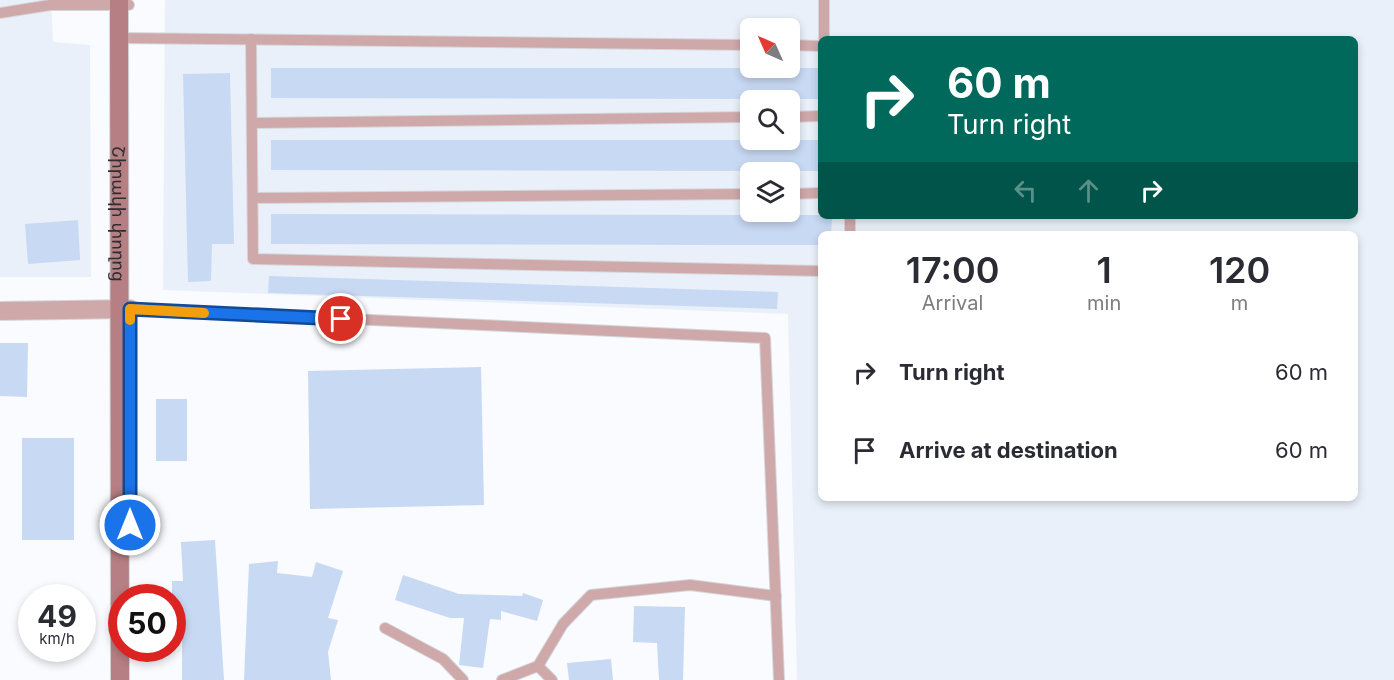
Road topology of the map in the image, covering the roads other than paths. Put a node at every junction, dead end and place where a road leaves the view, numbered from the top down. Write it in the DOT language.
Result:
graph roads {
  1 [pos="824,0"];
  2 [pos="124,3"];
  3 [pos="0,13"];
  4 [pos="824,36"];
  5 [pos="124,38"];
  6 [pos="251,39"];
  7 [pos="740,45"];
  8 [pos="800,45"];
  9 [pos="818,46"];
  10 [pos="818,116"];
  11 [pos="740,117"];
  12 [pos="800,117"];
  13 [pos="252,123"];
  14 [pos="818,193"];
  15 [pos="740,194"];
  16 [pos="800,194"];
  17 [pos="253,198"];
  18 [pos="818,271"];
  19 [pos="125,309"];
  20 [pos="0,311"];
  21 [pos="130,584"];
  22 [pos="776,596"];
  23 [pos="386,628"];
  24 [pos="130,662"];
  25 [pos="538,666"];
  26 [pos="120,680"];
  27 [pos="130,680"];
  28 [pos="463,680"];
  29 [pos="502,680"];
  30 [pos="552,680"];
  31 [pos="779,680"];
  1 -- 4 [label="lane"];
  2 -- 3 [label="lane"];
  2 -- 5 [label="main road, Շիրակի փողոց"];
  5 -- 6 [label="lane"];
  5 -- 19 [label="main road, Շիրակի փողոց"];
  6 -- 7 [label="lane"];
  6 -- 13 [label="lane"];
  8 -- 9 [label="lane"];
  10 -- 12 [label="lane"];
  11 -- 13 [label="lane"];
  13 -- 17 [label="lane"];
  14 -- 16 [label="lane"];
  15 -- 17 [label="lane"];
  17 -- 18 [label="lane"];
  19 -- 20 [label="street"];
  19 -- 21 [label="main road, Շիրակի փողոց"];
  19 -- 22 [label="lane"];
  19 -- 26 [label="main road, Շիրակի փողոց"];
  22 -- 25 [label="lane"];
  22 -- 31 [label="lane"];
  23 -- 28 [label="lane"];
  24 -- 27 [label="main road"];
  25 -- 29 [label="lane"];
  25 -- 30 [label="lane"];
}
